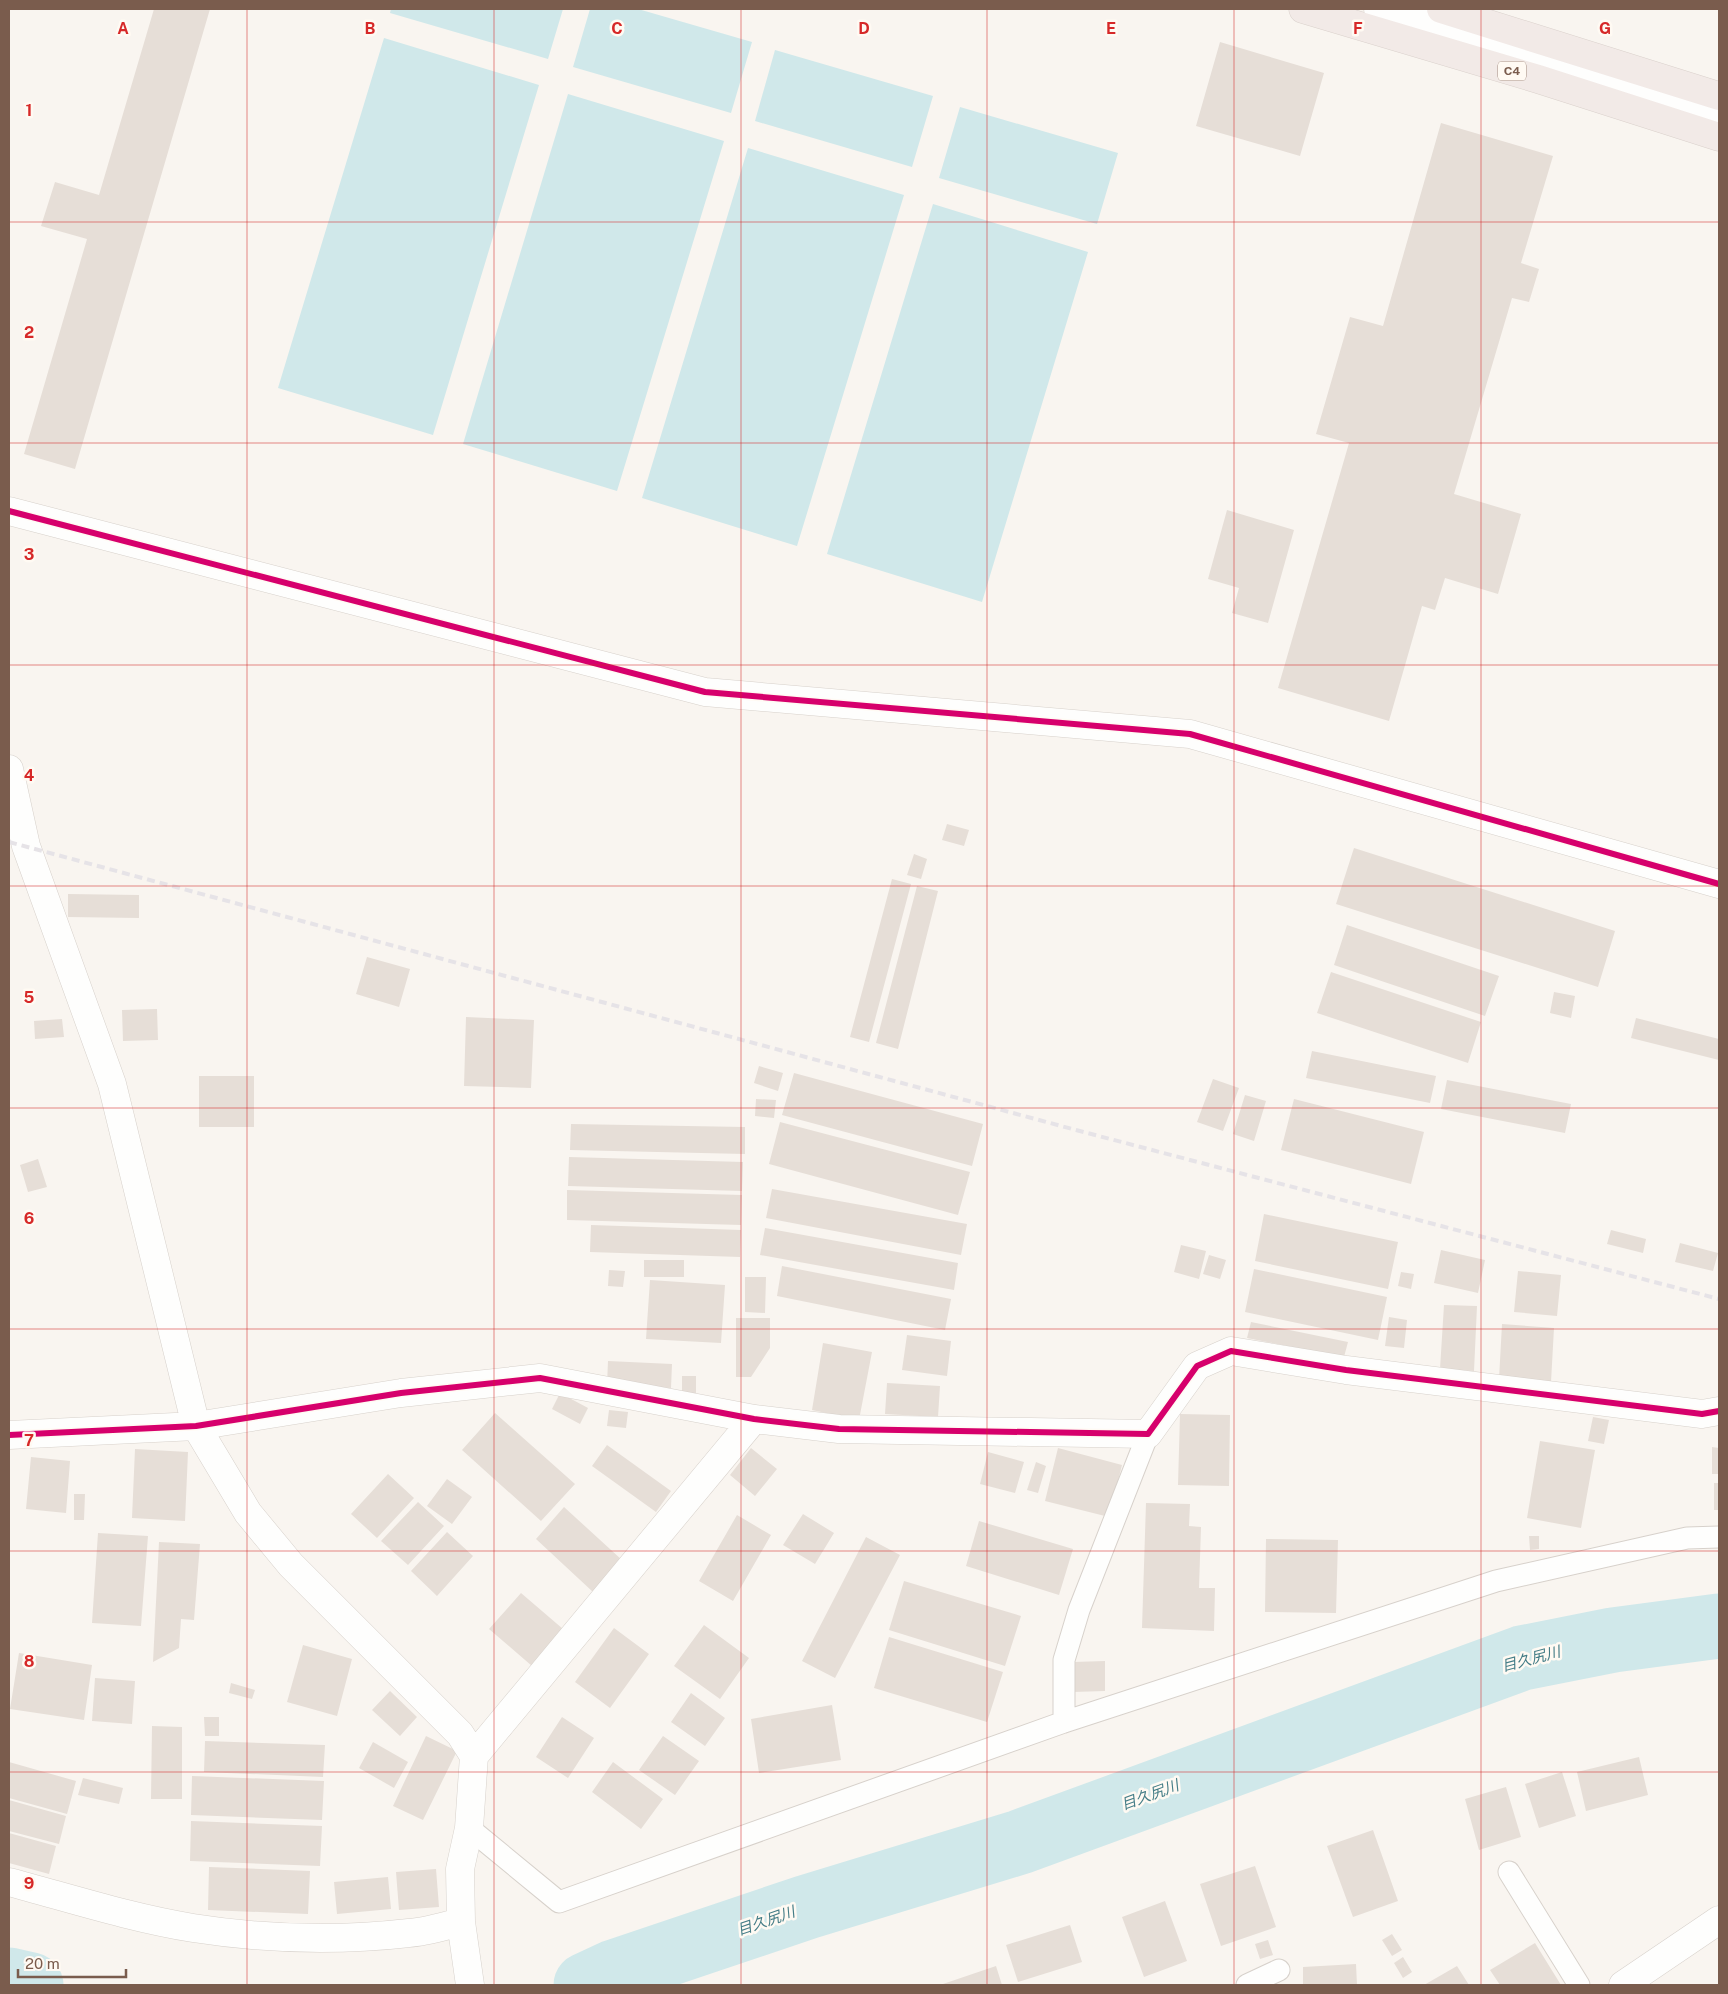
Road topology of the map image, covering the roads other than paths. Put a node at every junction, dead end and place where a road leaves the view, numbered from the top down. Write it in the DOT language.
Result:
graph roads {
  1 [pos="1303,9"];
  2 [pos="1378,9"];
  3 [pos="1441,9"];
  4 [pos="1719,96"];
  5 [pos="1719,116"];
  6 [pos="1719,136"];
  7 [pos="9,511"];
  8 [pos="9,769"];
  9 [pos="1719,884"];
  10 [pos="1719,1411"];
  11 [pos="754,1419"];
  12 [pos="196,1426"];
  13 [pos="1148,1434"];
  14 [pos="9,1435"];
  15 [pos="1719,1537"];
  16 [pos="1064,1722"];
  17 [pos="474,1756"];
  18 [pos="469,1828"];
  19 [pos="1509,1872"];
  20 [pos="9,1882"];
  21 [pos="1719,1920"];
  22 [pos="461,1922"];
  23 [pos="1279,1970"];
  24 [pos="470,1985"];
  25 [pos="1247,1985"];
  26 [pos="1579,1985"];
  27 [pos="1623,1985"];
  1 -- 6 [label="highway, C4"];
  2 -- 5 [label="street"];
  3 -- 4 [label="highway"];
  7 -- 9 [label="street"];
  8 -- 12 [label="street"];
  10 -- 13 [label="street"];
  11 -- 12 [label="street"];
  11 -- 13 [label="street"];
  11 -- 17 [label="street"];
  12 -- 14 [label="street"];
  12 -- 17 [label="street"];
  13 -- 16 [label="lane"];
  15 -- 16 [label="lane"];
  16 -- 18 [label="lane"];
  17 -- 18 [label="street"];
  18 -- 22 [label="street"];
  19 -- 26 [label="lane"];
  20 -- 22 [label="street"];
  21 -- 27 [label="street"];
  22 -- 24 [label="street"];
  23 -- 25 [label="lane"];
}
